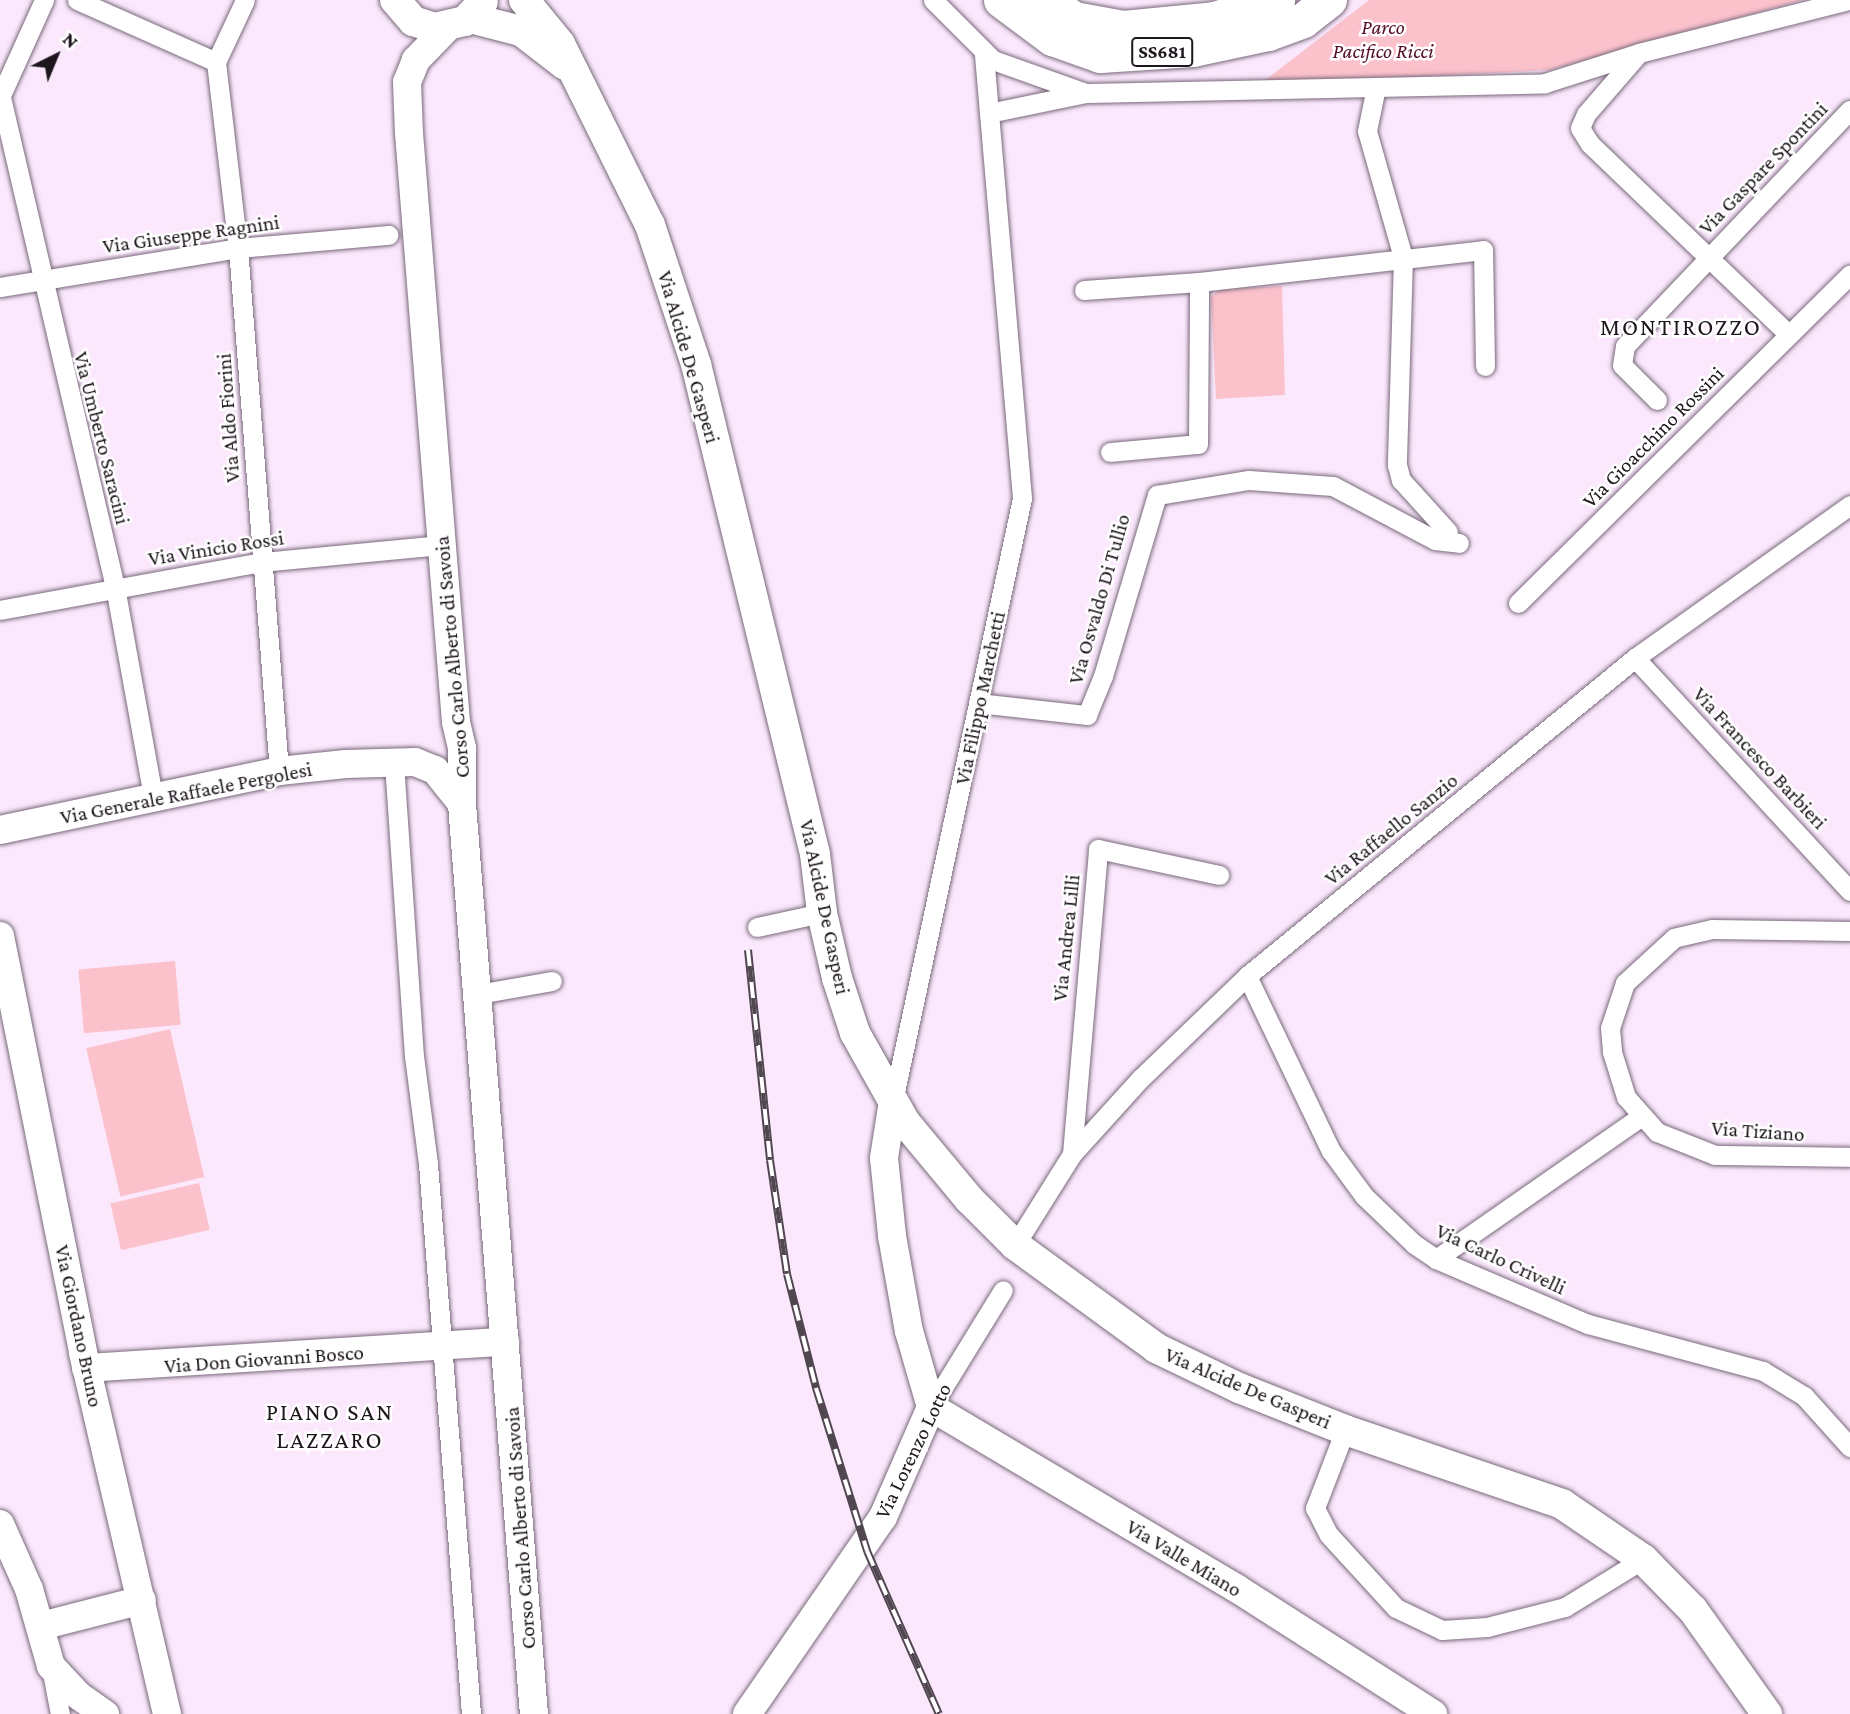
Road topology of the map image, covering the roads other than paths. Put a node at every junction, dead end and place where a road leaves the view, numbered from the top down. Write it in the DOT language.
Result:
graph roads {
  1 [pos="44,0"];
  2 [pos="77,0"];
  3 [pos="245,0"];
  4 [pos="395,0"];
  5 [pos="524,0"];
  6 [pos="933,0"];
  7 [pos="1000,0"];
  8 [pos="1045,0"];
  9 [pos="1277,0"];
  10 [pos="1329,0"];
  11 [pos="1848,0"];
  12 [pos="467,15"];
  13 [pos="1639,53"];
  14 [pos="984,54"];
  15 [pos="216,62"];
  16 [pos="568,67"];
  17 [pos="1376,87"];
  18 [pos="1,93"];
  19 [pos="1086,93"];
  20 [pos="1850,110"];
  21 [pos="989,113"];
  22 [pos="388,235"];
  23 [pos="238,248"];
  24 [pos="1403,257"];
  25 [pos="1709,259"];
  26 [pos="1850,274"];
  27 [pos="40,278"];
  28 [pos="1199,282"];
  29 [pos="0,287"];
  30 [pos="1084,289"];
  31 [pos="1788,334"];
  32 [pos="1485,366"];
  33 [pos="1657,400"];
  34 [pos="1110,452"];
  35 [pos="1850,505"];
  36 [pos="442,545"];
  37 [pos="262,562"];
  38 [pos="115,587"];
  39 [pos="1518,603"];
  40 [pos="0,610"];
  41 [pos="1635,658"];
  42 [pos="978,703"];
  43 [pos="456,722"];
  44 [pos="405,763"];
  45 [pos="279,771"];
  46 [pos="153,796"];
  47 [pos="462,804"];
  48 [pos="0,830"];
  49 [pos="1219,875"];
  50 [pos="1850,891"];
  51 [pos="821,913"];
  52 [pos="757,927"];
  53 [pos="1850,931"];
  54 [pos="2,951"];
  55 [pos="1247,976"];
  56 [pos="552,981"];
  57 [pos="478,994"];
  58 [pos="893,1101"];
  59 [pos="1640,1117"];
  60 [pos="1072,1154"];
  61 [pos="1850,1157"];
  62 [pos="1015,1245"];
  63 [pos="1436,1259"];
  64 [pos="1003,1290"];
  65 [pos="505,1342"];
  66 [pos="442,1346"];
  67 [pos="86,1368"];
  68 [pos="932,1407"];
  69 [pos="1345,1430"];
  70 [pos="1850,1447"];
  71 [pos="0,1524"];
  72 [pos="1643,1559"];
  73 [pos="142,1600"];
  74 [pos="1693,1610"];
  75 [pos="41,1626"];
  76 [pos="51,1666"];
  77 [pos="60,1714"];
  78 [pos="105,1714"];
  79 [pos="167,1714"];
  80 [pos="471,1714"];
  81 [pos="534,1714"];
  82 [pos="747,1714"];
  83 [pos="1433,1714"];
  84 [pos="1744,1714"];
  85 [pos="1767,1714"];
  1 -- 18 [label="street"];
  2 -- 15 [label="street"];
  3 -- 15 [label="street"];
  4 -- 12 [label="main road, Via Alcide De Gasperi"];
  5 -- 16 [label="main road, Via Alcide De Gasperi"];
  6 -- 14 [label="street"];
  7 -- 10 [label="highway, SS681"];
  8 -- 9 [label="highway, SS681"];
  11 -- 13 [label="street"];
  12 -- 16 [label="main road, Via Alcide De Gasperi"];
  12 -- 36 [label="street, Corso Carlo Alberto di Savoia"];
  13 -- 17 [label="street"];
  13 -- 25 [label="street, Via Gaspare Spontini"];
  14 -- 19 [label="street"];
  14 -- 21 [label="street, Via Filippo Marchetti"];
  15 -- 23 [label="street, Via Aldo Fiorini"];
  16 -- 51 [label="main road, Via Alcide De Gasperi"];
  17 -- 19 [label="street"];
  17 -- 24 [label="street"];
  18 -- 27 [label="street, Via Umberto Saracini"];
  19 -- 21 [label="street"];
  20 -- 25 [label="street, Via Gaspare Spontini"];
  21 -- 42 [label="street, Via Filippo Marchetti"];
  22 -- 23 [label="street, Via Giuseppe Ragnini"];
  23 -- 27 [label="street, Via Giuseppe Ragnini"];
  23 -- 37 [label="street, Via Aldo Fiorini"];
  24 -- 28 [label="street"];
  24 -- 32 [label="street"];
  24 -- 42 [label="street, Via Osvaldo Di Tullio"];
  25 -- 31 [label="street, Via Gaspare Spontini"];
  25 -- 33 [label="street, Via Gaspare Spontini"];
  26 -- 31 [label="street, Via Gioacchino Rossini"];
  27 -- 29 [label="street, Via Giuseppe Ragnini"];
  27 -- 38 [label="street, Via Umberto Saracini"];
  28 -- 30 [label="street"];
  28 -- 34 [label="street"];
  31 -- 39 [label="street, Via Gioacchino Rossini"];
  35 -- 41 [label="street, Via Raffaello Sanzio"];
  36 -- 37 [label="street, Via Vinicio Rossi"];
  36 -- 43 [label="street, Corso Carlo Alberto di Savoia"];
  37 -- 38 [label="street, Via Vinicio Rossi"];
  37 -- 45 [label="street, Via Aldo Fiorini"];
  38 -- 40 [label="street, Via Vinicio Rossi"];
  38 -- 46 [label="street, Via Umberto Saracini"];
  41 -- 50 [label="street, Via Francesco Barbieri"];
  41 -- 55 [label="street, Via Raffaello Sanzio"];
  42 -- 58 [label="street, Via Filippo Marchetti"];
  43 -- 44 [label="street"];
  43 -- 47 [label="street, Corso Carlo Alberto di Savoia"];
  44 -- 45 [label="street, Via Generale Raffaele Pergolesi"];
  44 -- 47 [label="street"];
  44 -- 66 [label="street"];
  45 -- 46 [label="street, Via Generale Raffaele Pergolesi"];
  46 -- 48 [label="street, Via Generale Raffaele Pergolesi"];
  47 -- 57 [label="street, Corso Carlo Alberto di Savoia"];
  49 -- 60 [label="street, Via Andrea Lilli"];
  51 -- 52 [label="street"];
  51 -- 58 [label="main road, Via Alcide De Gasperi"];
  53 -- 59 [label="street, Via Tiziano"];
  54 -- 67 [label="street, Via Giordano Bruno"];
  55 -- 60 [label="street, Via Raffaello Sanzio"];
  55 -- 63 [label="street, Via Carlo Crivelli"];
  56 -- 57 [label="street"];
  57 -- 65 [label="street, Corso Carlo Alberto di Savoia"];
  58 -- 62 [label="main road, Via Alcide De Gasperi"];
  58 -- 68 [label="street, Via Filippo Marchetti"];
  59 -- 61 [label="street, Via Tiziano"];
  59 -- 63 [label="street"];
  60 -- 62 [label="street, Via Raffaello Sanzio"];
  62 -- 69 [label="main road, Via Alcide De Gasperi"];
  63 -- 70 [label="street, Via Carlo Crivelli"];
  64 -- 68 [label="street, Via Lorenzo Lotto"];
  65 -- 66 [label="street"];
  65 -- 81 [label="street, Corso Carlo Alberto di Savoia"];
  66 -- 67 [label="street, Via Don Giovanni Bosco"];
  66 -- 80 [label="street"];
  67 -- 73 [label="street, Via Giordano Bruno"];
  68 -- 82 [label="street, Via Lorenzo Lotto"];
  68 -- 83 [label="street, Via Valle Miano"];
  69 -- 72 [label="main road, Via Alcide De Gasperi"];
  69 -- 72 [label="street"];
  71 -- 75 [label="street"];
  72 -- 74 [label="main road, Via Alcide De Gasperi"];
  73 -- 75 [label="street"];
  73 -- 79 [label="street, Via Giordano Bruno"];
  74 -- 84 [label="main road, Via Alcide De Gasperi"];
  74 -- 85 [label="main road, Via Alcide De Gasperi"];
  75 -- 76 [label="street"];
  76 -- 77 [label="street"];
  76 -- 78 [label="street"];
}
